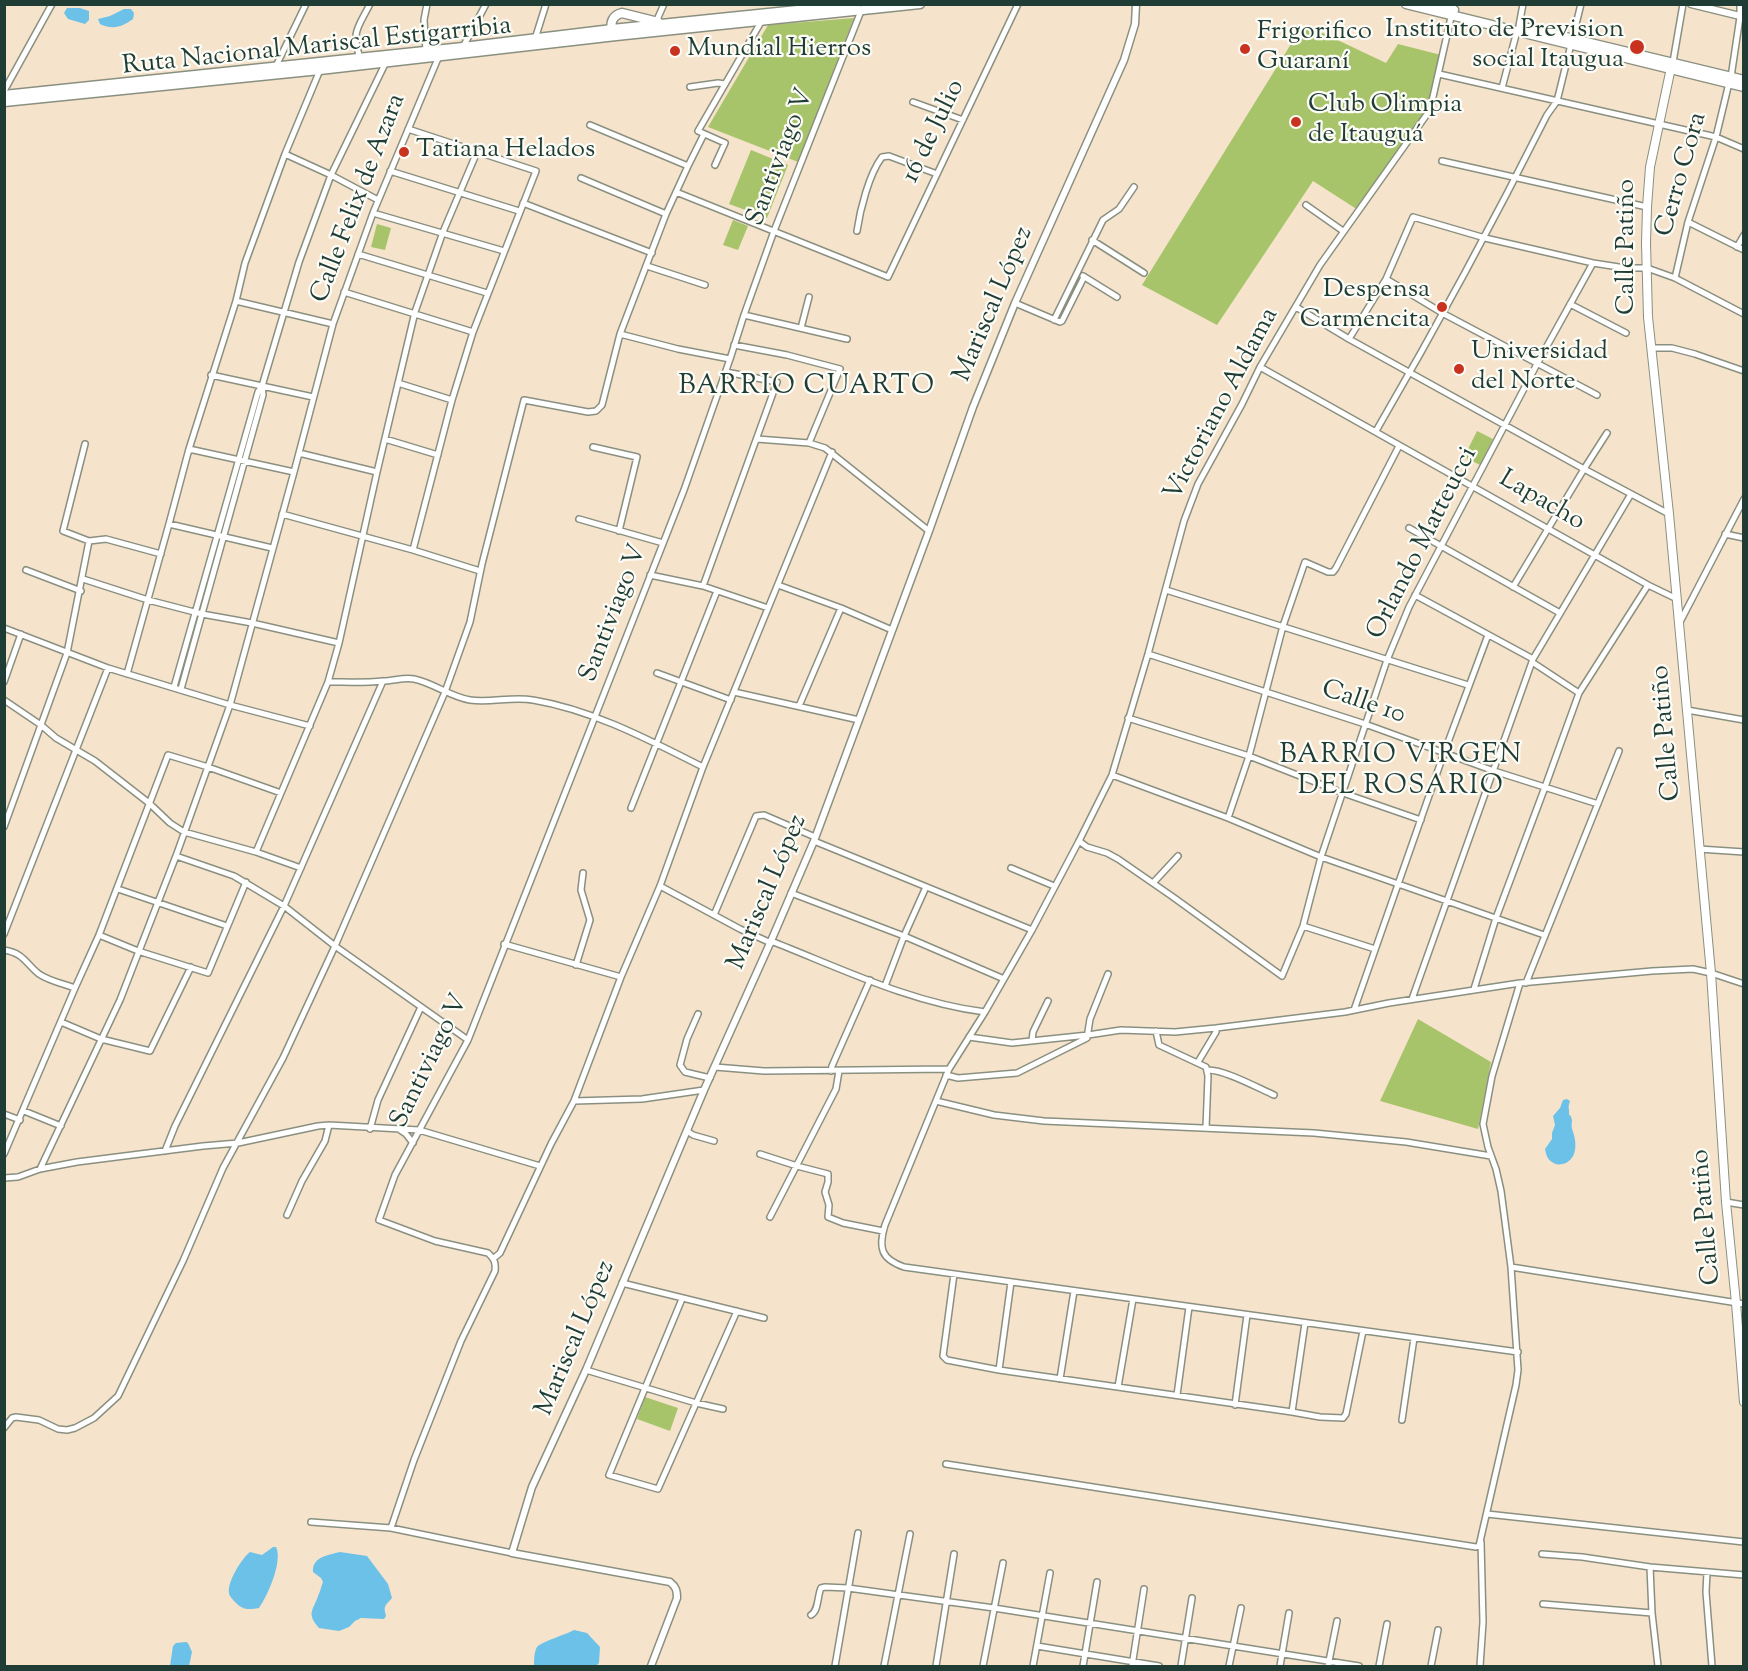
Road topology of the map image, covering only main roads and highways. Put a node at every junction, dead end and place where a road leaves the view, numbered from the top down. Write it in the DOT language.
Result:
graph roads {
  1 [pos="920,4"];
  2 [pos="1406,4"];
  3 [pos="1433,4"];
  4 [pos="824,6"];
  5 [pos="859,8"];
  6 [pos="1453,10"];
  7 [pos="667,24"];
  8 [pos="614,32"];
  9 [pos="1672,65"];
  10 [pos="1730,80"];
  11 [pos="1743,80"];
  12 [pos="1743,87"];
  13 [pos="4,93"];
  14 [pos="4,102"];
  15 [pos="1740,1304"];
  16 [pos="1743,1384"];
  17 [pos="1743,1402"];
  1 -- 5 [label="highway, Ruta Nacional Mariscal Estigarribia"];
  2 -- 6 [label="highway"];
  3 -- 6 [label="highway"];
  4 -- 5 [label="highway, Ruta Nacional Mariscal Estigarribia"];
  4 -- 7 [label="highway, Ruta Nacional Mariscal Estigarribia"];
  5 -- 8 [label="highway, Ruta Nacional Mariscal Estigarribia"];
  6 -- 9 [label="highway"];
  7 -- 8 [label="highway, Ruta Nacional Mariscal Estigarribia"];
  7 -- 8 [label="highway"];
  8 -- 13 [label="highway, Ruta Nacional Mariscal Estigarribia"];
  8 -- 14 [label="highway, Ruta Nacional Mariscal Estigarribia"];
  9 -- 10 [label="highway"];
  9 -- 15 [label="main road, Calle Patiño"];
  10 -- 11 [label="highway"];
  10 -- 12 [label="highway"];
  15 -- 16 [label="main road, Calle Patiño"];
  16 -- 17 [label="main road, Calle Patiño"];
}
